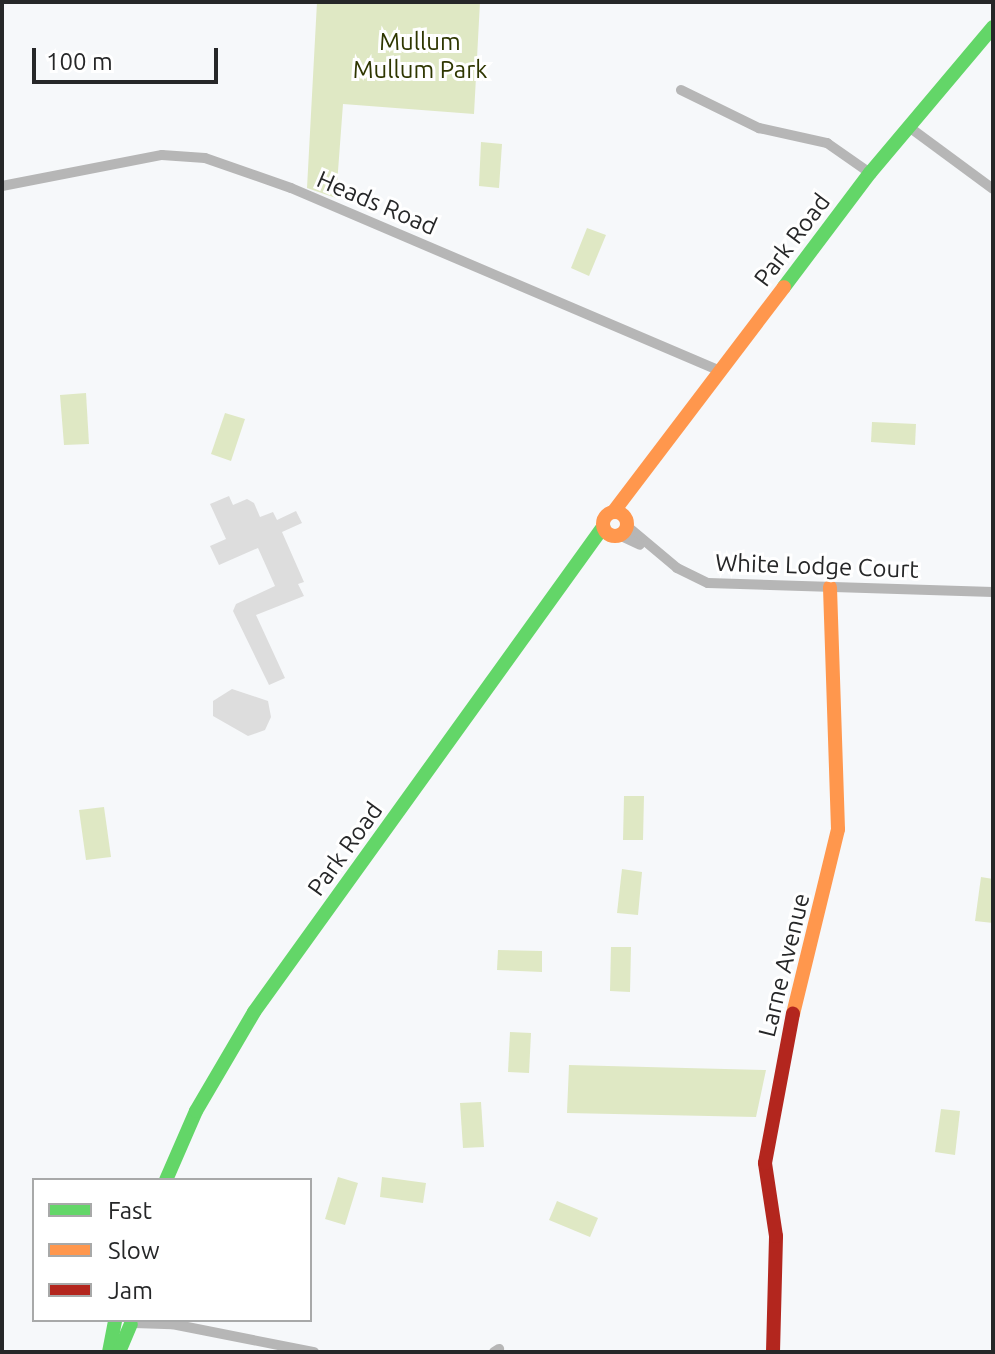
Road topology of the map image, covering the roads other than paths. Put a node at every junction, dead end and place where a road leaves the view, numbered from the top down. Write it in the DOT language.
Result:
graph roads {
  1 [pos="993,27"];
  2 [pos="681,90"];
  3 [pos="909,127"];
  4 [pos="870,173"];
  5 [pos="2,186"];
  6 [pos="993,189"];
  7 [pos="721,371"];
  8 [pos="617,526"];
  9 [pos="830,587"];
  10 [pos="993,592"];
  11 [pos="167,1178"];
  12 [pos="116,1322"];
  13 [pos="134,1322"];
  14 [pos="166,1322"];
  15 [pos="172,1324"];
  16 [pos="109,1352"];
  17 [pos="119,1352"];
  18 [pos="314,1352"];
  19 [pos="773,1352"];
  1 -- 3 [label="street, Park Road"];
  2 -- 4 [label="street"];
  3 -- 4 [label="street, Park Road"];
  3 -- 6 [label="street"];
  4 -- 7 [label="street, Park Road"];
  5 -- 7 [label="street, Heads Road"];
  7 -- 8 [label="street, Park Road"];
  8 -- 9 [label="street, White Lodge Court"];
  8 -- 11 [label="street, Park Road"];
  9 -- 10 [label="street, White Lodge Court"];
  9 -- 19 [label="street, Larne Avenue"];
  12 -- 16 [label="street"];
  13 -- 15 [label="street"];
  13 -- 17 [label="street"];
  14 -- 15 [label="street"];
  15 -- 18 [label="street"];
}
